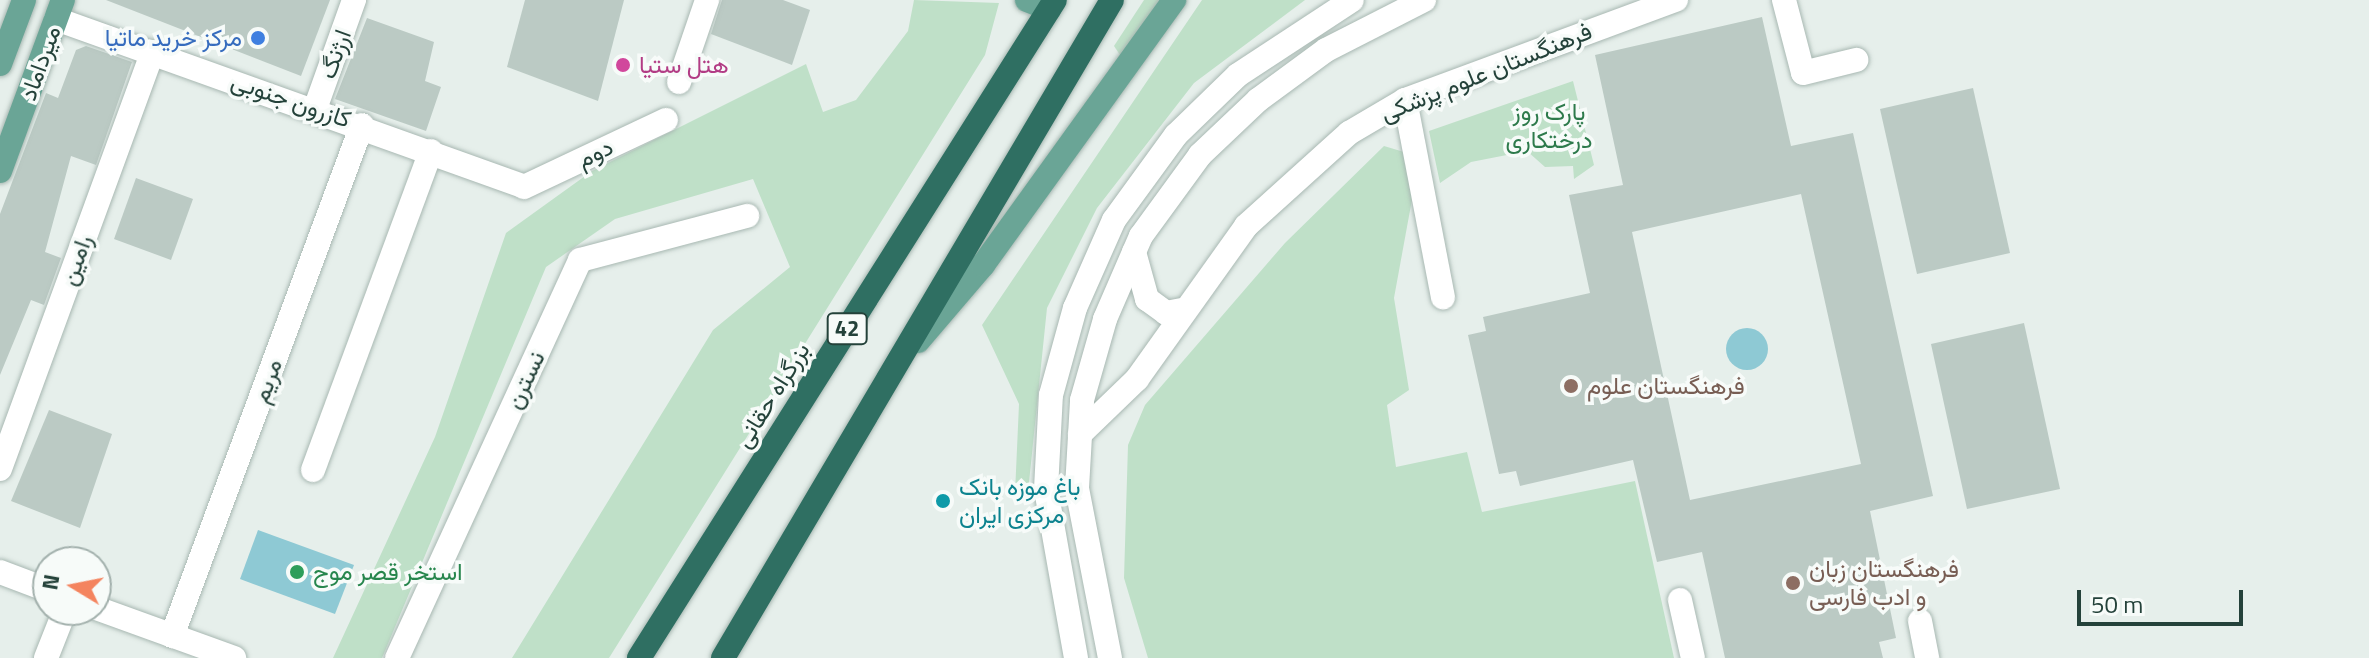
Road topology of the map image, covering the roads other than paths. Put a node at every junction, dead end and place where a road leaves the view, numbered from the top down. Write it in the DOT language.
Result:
graph roads {
  1 [pos="24,0"];
  2 [pos="354,0"];
  3 [pos="707,0"];
  4 [pos="1112,0"];
  5 [pos="1174,0"];
  6 [pos="1352,0"];
  7 [pos="1424,0"];
  8 [pos="1676,0"];
  9 [pos="1784,0"];
  10 [pos="1044,3"];
  11 [pos="60,9"];
  12 [pos="153,52"];
  13 [pos="1856,60"];
  14 [pos="0,64"];
  15 [pos="679,82"];
  16 [pos="1405,100"];
  17 [pos="315,109"];
  18 [pos="666,120"];
  19 [pos="362,125"];
  20 [pos="431,151"];
  21 [pos="0,171"];
  22 [pos="524,187"];
  23 [pos="747,216"];
  24 [pos="1134,252"];
  25 [pos="1443,297"];
  26 [pos="1182,310"];
  27 [pos="885,379"];
  28 [pos="1080,434"];
  29 [pos="0,469"];
  30 [pos="313,470"];
  31 [pos="0,572"];
  32 [pos="32,584"];
  33 [pos="1680,600"];
  34 [pos="112,614"];
  35 [pos="1920,621"];
  36 [pos="59,626"];
  37 [pos="172,636"];
  38 [pos="46,658"];
  39 [pos="234,658"];
  40 [pos="397,658"];
  41 [pos="639,658"];
  42 [pos="723,658"];
  43 [pos="1076,658"];
  44 [pos="1110,658"];
  45 [pos="1693,658"];
  46 [pos="1927,658"];
  1 -- 14 [label="main road"];
  2 -- 17 [label="street, ارژنگ"];
  3 -- 15 [label="street"];
  4 -- 27 [label="highway, 42"];
  5 -- 27 [label="main road"];
  6 -- 43 [label="street"];
  7 -- 24 [label="street"];
  8 -- 16 [label="street, فرهنگستان علوم پزشکی"];
  9 -- 13 [label="street"];
  10 -- 41 [label="highway, بزرگراه حقانی / 42"];
  11 -- 12 [label="street, کازرون جنوبی"];
  11 -- 21 [label="main road, میرداماد"];
  12 -- 17 [label="street, کازرون جنوبی"];
  12 -- 29 [label="street, رامین"];
  16 -- 25 [label="street"];
  16 -- 26 [label="street, فرهنگستان علوم پزشکی"];
  17 -- 19 [label="street, کازرون جنوبی"];
  18 -- 22 [label="street, دوم"];
  19 -- 20 [label="street, کازرون جنوبی"];
  19 -- 37 [label="street, مریم"];
  20 -- 22 [label="street, کازرون جنوبی"];
  20 -- 30 [label="street"];
  23 -- 40 [label="street, نسترن"];
  24 -- 26 [label="street"];
  24 -- 28 [label="street"];
  26 -- 28 [label="street, فرهنگستان علوم پزشکی"];
  27 -- 42 [label="highway, 42"];
  28 -- 44 [label="street"];
  31 -- 32 [label="street"];
  33 -- 45 [label="street"];
  34 -- 37 [label="street"];
  35 -- 46 [label="street"];
  36 -- 38 [label="street"];
  37 -- 39 [label="street"];
}
